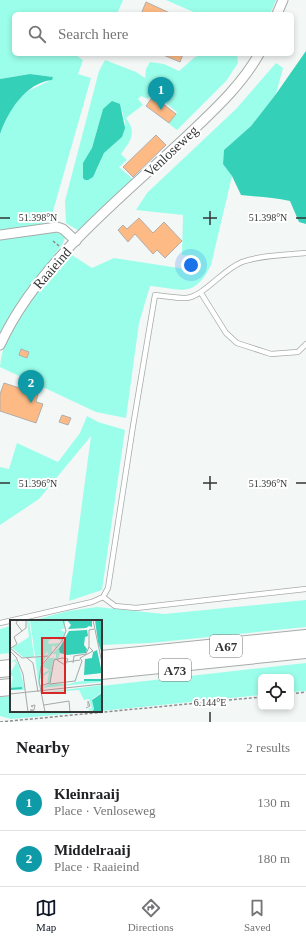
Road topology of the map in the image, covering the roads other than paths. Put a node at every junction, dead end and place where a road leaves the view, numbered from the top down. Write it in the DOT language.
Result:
graph roads {
  1 [pos="283,0"];
  2 [pos="278,12"];
  3 [pos="257,56"];
  4 [pos="0,235"];
  5 [pos="76,241"];
  6 [pos="306,253"];
  7 [pos="201,293"];
  8 [pos="306,344"];
  9 [pos="0,345"];
  10 [pos="306,589"];
  11 [pos="103,597"];
  12 [pos="13,620"];
  13 [pos="10,621"];
  14 [pos="0,623"];
  15 [pos="306,638"];
  16 [pos="306,650"];
  17 [pos="247,656"];
  18 [pos="102,659"];
  19 [pos="102,671"];
  20 [pos="102,678"];
  1 -- 2 [label="street"];
  3 -- 5 [label="street, Venloseweg"];
  4 -- 5 [label="street, Raaieind"];
  5 -- 9 [label="street, Raaieind"];
  6 -- 7 [label="lane"];
  7 -- 8 [label="lane"];
  7 -- 11 [label="lane"];
  10 -- 11 [label="lane"];
  11 -- 12 [label="lane"];
  13 -- 14 [label="lane"];
  15 -- 18 [label="highway, A67"];
  16 -- 17 [label="highway, A67"];
  17 -- 19 [label="highway, A67"];
  17 -- 20 [label="highway, A73"];
}
